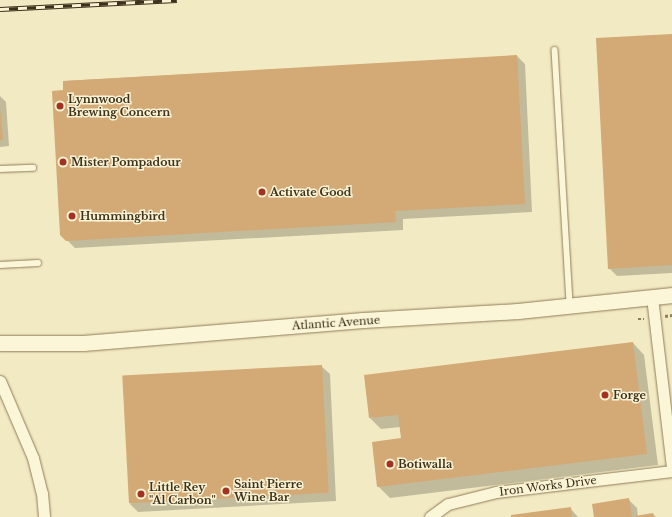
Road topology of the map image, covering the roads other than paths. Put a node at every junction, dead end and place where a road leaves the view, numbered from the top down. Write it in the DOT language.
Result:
graph roads {
  1 [pos="555,50"];
  2 [pos="33,168"];
  3 [pos="0,169"];
  4 [pos="38,263"];
  5 [pos="0,265"];
  6 [pos="672,295"];
  7 [pos="652,297"];
  8 [pos="570,306"];
  9 [pos="0,343"];
  10 [pos="0,381"];
  11 [pos="672,468"];
  12 [pos="672,471"];
  13 [pos="44,517"];
  14 [pos="430,517"];
  1 -- 8 [label="lane"];
  2 -- 3 [label="lane"];
  4 -- 5 [label="lane"];
  6 -- 7 [label="main road, Atlantic Avenue"];
  7 -- 8 [label="main road, Atlantic Avenue"];
  7 -- 11 [label="street"];
  8 -- 9 [label="main road, Atlantic Avenue"];
  10 -- 13 [label="street"];
  12 -- 14 [label="street, Iron Works Drive"];
}
